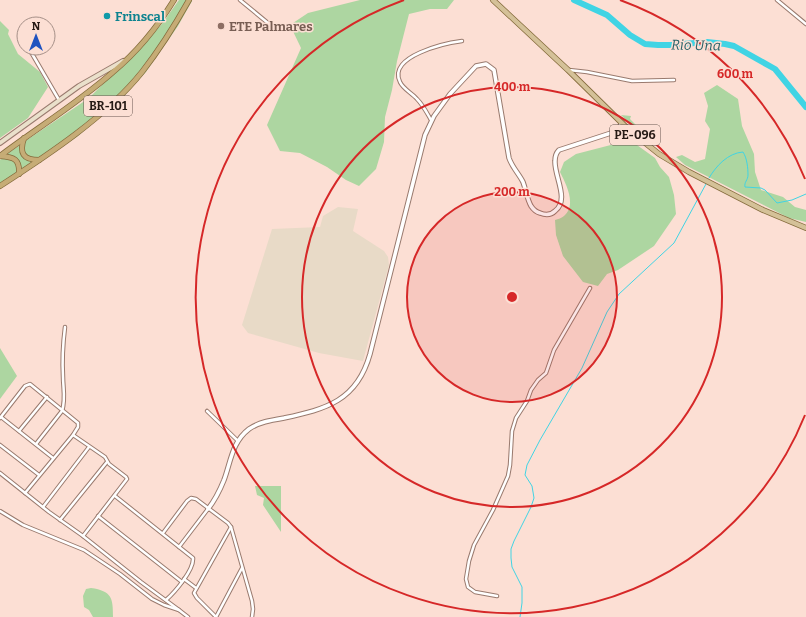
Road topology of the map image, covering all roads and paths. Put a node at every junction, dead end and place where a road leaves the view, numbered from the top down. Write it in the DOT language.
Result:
graph roads {
  1 [pos="174,0"];
  2 [pos="189,0"];
  3 [pos="240,0"];
  4 [pos="493,0"];
  5 [pos="777,0"];
  6 [pos="806,24"];
  7 [pos="274,28"];
  8 [pos="462,41"];
  9 [pos="33,56"];
  10 [pos="127,59"];
  11 [pos="568,70"];
  12 [pos="674,80"];
  13 [pos="59,100"];
  14 [pos="431,120"];
  15 [pos="622,123"];
  16 [pos="24,138"];
  17 [pos="0,143"];
  18 [pos="0,156"];
  19 [pos="39,160"];
  20 [pos="19,174"];
  21 [pos="0,186"];
  22 [pos="806,228"];
  23 [pos="590,288"];
  24 [pos="64,326"];
  25 [pos="47,397"];
  26 [pos="62,411"];
  27 [pos="207,412"];
  28 [pos="0,418"];
  29 [pos="19,431"];
  30 [pos="73,435"];
  31 [pos="238,441"];
  32 [pos="36,444"];
  33 [pos="0,445"];
  34 [pos="90,447"];
  35 [pos="53,458"];
  36 [pos="107,462"];
  37 [pos="0,474"];
  38 [pos="39,475"];
  39 [pos="25,493"];
  40 [pos="115,496"];
  41 [pos="43,507"];
  42 [pos="208,509"];
  43 [pos="0,511"];
  44 [pos="98,516"];
  45 [pos="60,520"];
  46 [pos="231,527"];
  47 [pos="162,533"];
  48 [pos="83,536"];
  49 [pos="179,547"];
  50 [pos="242,568"];
  51 [pos="183,580"];
  52 [pos="196,588"];
  53 [pos="497,596"];
  54 [pos="166,600"];
  55 [pos="180,610"];
  56 [pos="188,617"];
  57 [pos="216,617"];
  58 [pos="252,617"];
  1 -- 10 [label="highway, BR-101"];
  2 -- 19 [label="highway, BR-101"];
  3 -- 7 [label="street"];
  4 -- 11 [label="main road, PE-096"];
  5 -- 6 [label="street"];
  8 -- 14 [label="street"];
  9 -- 13 [label="street"];
  10 -- 13 [label="main road"];
  10 -- 16 [label="highway, BR-101"];
  11 -- 12 [label="street"];
  11 -- 15 [label="main road, PE-096"];
  13 -- 17 [label="main road"];
  14 -- 15 [label="street"];
  14 -- 31 [label="street"];
  15 -- 22 [label="main road, PE-096"];
  16 -- 18 [label="highway, BR-101"];
  16 -- 19 [label="highway"];
  18 -- 20 [label="highway"];
  19 -- 20 [label="highway, BR-101"];
  20 -- 21 [label="highway, BR-101"];
  23 -- 53 [label="street"];
  24 -- 26 [label="street"];
  25 -- 26 [label="street"];
  25 -- 28 [label="street"];
  25 -- 29 [label="street"];
  26 -- 30 [label="street"];
  26 -- 32 [label="street"];
  27 -- 31 [label="street"];
  28 -- 29 [label="street"];
  29 -- 32 [label="street"];
  30 -- 34 [label="street"];
  30 -- 35 [label="street"];
  31 -- 42 [label="street"];
  32 -- 35 [label="street"];
  33 -- 38 [label="street"];
  34 -- 36 [label="street"];
  34 -- 41 [label="street"];
  35 -- 38 [label="street"];
  36 -- 40 [label="street"];
  36 -- 45 [label="street"];
  37 -- 39 [label="street"];
  38 -- 39 [label="street"];
  39 -- 41 [label="street"];
  40 -- 44 [label="street"];
  40 -- 47 [label="street"];
  41 -- 45 [label="street"];
  42 -- 46 [label="street"];
  42 -- 47 [label="street"];
  42 -- 49 [label="street"];
  43 -- 55 [label="street"];
  44 -- 48 [label="street"];
  44 -- 51 [label="street"];
  45 -- 48 [label="street"];
  46 -- 50 [label="street"];
  46 -- 52 [label="street"];
  47 -- 49 [label="street"];
  48 -- 54 [label="street"];
  49 -- 51 [label="street"];
  50 -- 57 [label="street"];
  50 -- 58 [label="street"];
  51 -- 52 [label="street"];
  51 -- 54 [label="street"];
  52 -- 57 [label="street"];
  54 -- 55 [label="street"];
  55 -- 56 [label="street"];
}
